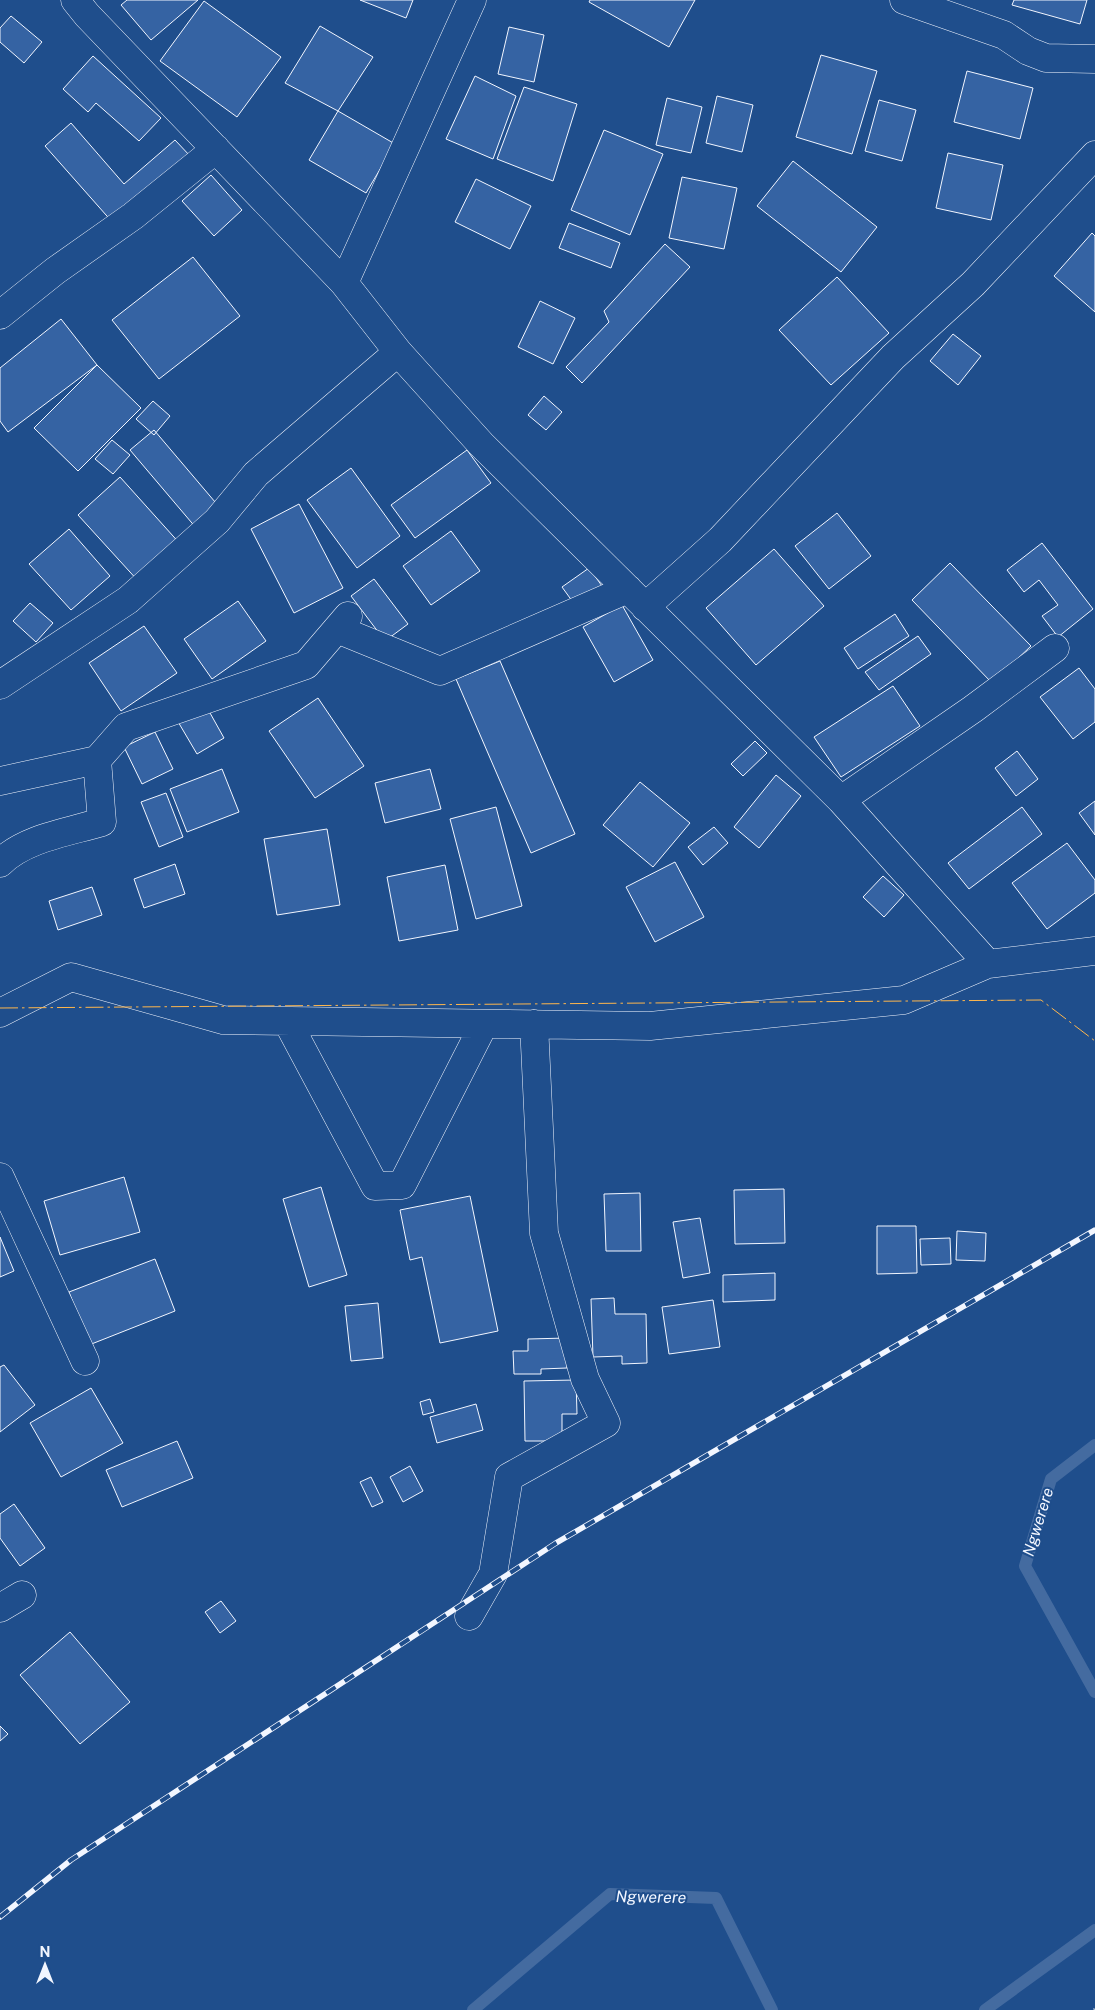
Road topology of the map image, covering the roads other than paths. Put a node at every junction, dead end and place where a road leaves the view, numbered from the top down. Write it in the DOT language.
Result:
graph roads {
  1 [pos="75,0"];
  2 [pos="472,0"];
  3 [pos="904,0"];
  4 [pos="1095,59"];
  5 [pos="216,149"];
  6 [pos="1095,155"];
  7 [pos="344,283"];
  8 [pos="0,315"];
  9 [pos="398,352"];
  10 [pos="636,598"];
  11 [pos="1055,648"];
  12 [pos="0,685"];
  13 [pos="98,760"];
  14 [pos="0,781"];
  15 [pos="841,800"];
  16 [pos="0,862"];
  17 [pos="1095,951"];
  18 [pos="988,964"];
  19 [pos="0,1012"];
  20 [pos="287,1021"];
  21 [pos="484,1024"];
  22 [pos="534,1024"];
  23 [pos="0,1177"];
  24 [pos="85,1361"];
  25 [pos="469,1616"];
  1 -- 5 [label="street"];
  2 -- 7 [label="street"];
  3 -- 4 [label="street"];
  5 -- 7 [label="street"];
  5 -- 8 [label="street"];
  6 -- 10 [label="street"];
  7 -- 9 [label="street"];
  9 -- 10 [label="street"];
  9 -- 12 [label="street"];
  10 -- 13 [label="street"];
  10 -- 15 [label="street"];
  11 -- 15 [label="street"];
  13 -- 14 [label="street"];
  13 -- 16 [label="street"];
  15 -- 18 [label="street"];
  17 -- 18 [label="street"];
  18 -- 22 [label="street"];
  19 -- 20 [label="street"];
  20 -- 21 [label="street"];
  20 -- 21 [label="street"];
  21 -- 22 [label="street"];
  22 -- 25 [label="street"];
  23 -- 24 [label="street"];
}
